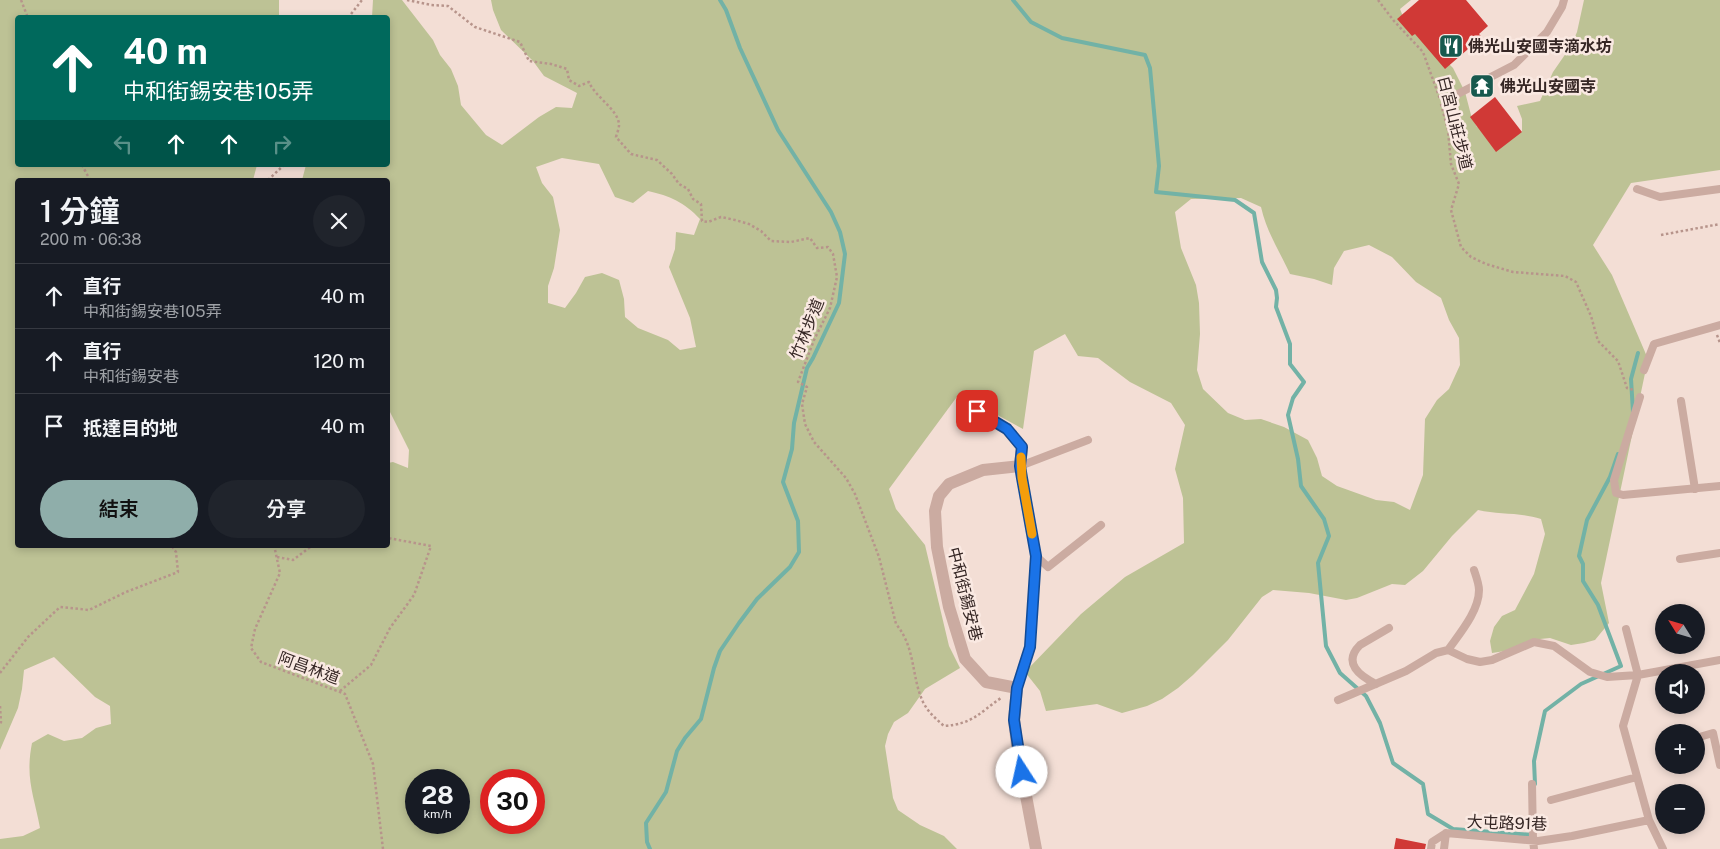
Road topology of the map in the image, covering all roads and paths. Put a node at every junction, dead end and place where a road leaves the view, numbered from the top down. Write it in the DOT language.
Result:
graph roads {
  1 [pos="21,0"];
  2 [pos="362,0"];
  3 [pos="407,0"];
  4 [pos="1378,0"];
  5 [pos="1564,0"];
  6 [pos="27,15"];
  7 [pos="350,15"];
  8 [pos="1450,98"];
  9 [pos="282,167"];
  10 [pos="270,178"];
  11 [pos="1720,189"];
  12 [pos="1638,190"];
  13 [pos="1720,224"];
  14 [pos="1661,235"];
  15 [pos="1720,325"];
  16 [pos="1644,370"];
  17 [pos="1640,397"];
  18 [pos="1681,402"];
  19 [pos="962,403"];
  20 [pos="1088,440"];
  21 [pos="1020,466"];
  22 [pos="1720,486"];
  23 [pos="1695,489"];
  24 [pos="1101,525"];
  25 [pos="390,538"];
  26 [pos="173,548"];
  27 [pos="275,548"];
  28 [pos="309,548"];
  29 [pos="1720,553"];
  30 [pos="1036,556"];
  31 [pos="277,557"];
  32 [pos="1680,559"];
  33 [pos="1474,570"];
  34 [pos="1389,628"];
  35 [pos="1626,629"];
  36 [pos="1448,650"];
  37 [pos="1720,660"];
  38 [pos="0,672"];
  39 [pos="1638,675"];
  40 [pos="1376,684"];
  41 [pos="1017,688"];
  42 [pos="340,691"];
  43 [pos="1338,700"];
  44 [pos="0,706"];
  45 [pos="0,725"];
  46 [pos="1705,735"];
  47 [pos="1720,765"];
  48 [pos="1637,777"];
  49 [pos="1532,784"];
  50 [pos="1551,800"];
  51 [pos="1649,820"];
  52 [pos="1446,833"];
  53 [pos="1533,840"];
  54 [pos="383,849"];
  55 [pos="1036,849"];
  56 [pos="1430,849"];
  57 [pos="1444,849"];
  58 [pos="1534,849"];
  59 [pos="1664,849"];
  1 -- 6 [label="path"];
  2 -- 7 [label="path"];
  3 -- 41 [label="path, 竹林步道"];
  4 -- 17 [label="path, 白宮山莊步道"];
  5 -- 8 [label="lane"];
  9 -- 10 [label="path"];
  11 -- 12 [label="lane"];
  13 -- 14 [label="path"];
  15 -- 16 [label="lane"];
  17 -- 23 [label="lane"];
  18 -- 23 [label="lane"];
  19 -- 21 [label="street"];
  20 -- 21 [label="lane"];
  21 -- 30 [label="lane"];
  21 -- 41 [label="street, 中和街錫安巷"];
  22 -- 23 [label="lane"];
  24 -- 30 [label="lane"];
  25 -- 42 [label="path"];
  26 -- 38 [label="path"];
  27 -- 31 [label="path, 阿昌林道"];
  28 -- 31 [label="path"];
  29 -- 32 [label="lane"];
  30 -- 41 [label="lane"];
  31 -- 42 [label="path, 阿昌林道"];
  33 -- 36 [label="lane"];
  34 -- 40 [label="lane"];
  35 -- 39 [label="lane"];
  36 -- 39 [label="lane"];
  36 -- 40 [label="lane"];
  37 -- 39 [label="lane"];
  39 -- 48 [label="lane"];
  40 -- 43 [label="lane"];
  41 -- 55 [label="street"];
  42 -- 54 [label="path, 阿昌林道"];
  44 -- 45 [label="path"];
  46 -- 47 [label="lane"];
  48 -- 50 [label="lane"];
  48 -- 51 [label="lane"];
  49 -- 53 [label="lane"];
  51 -- 53 [label="lane, 大屯路91巷"];
  51 -- 59 [label="lane"];
  52 -- 53 [label="lane, 大屯路91巷"];
  52 -- 56 [label="lane, 大屯路91巷"];
  52 -- 57 [label="lane"];
  53 -- 58 [label="lane"];
}
